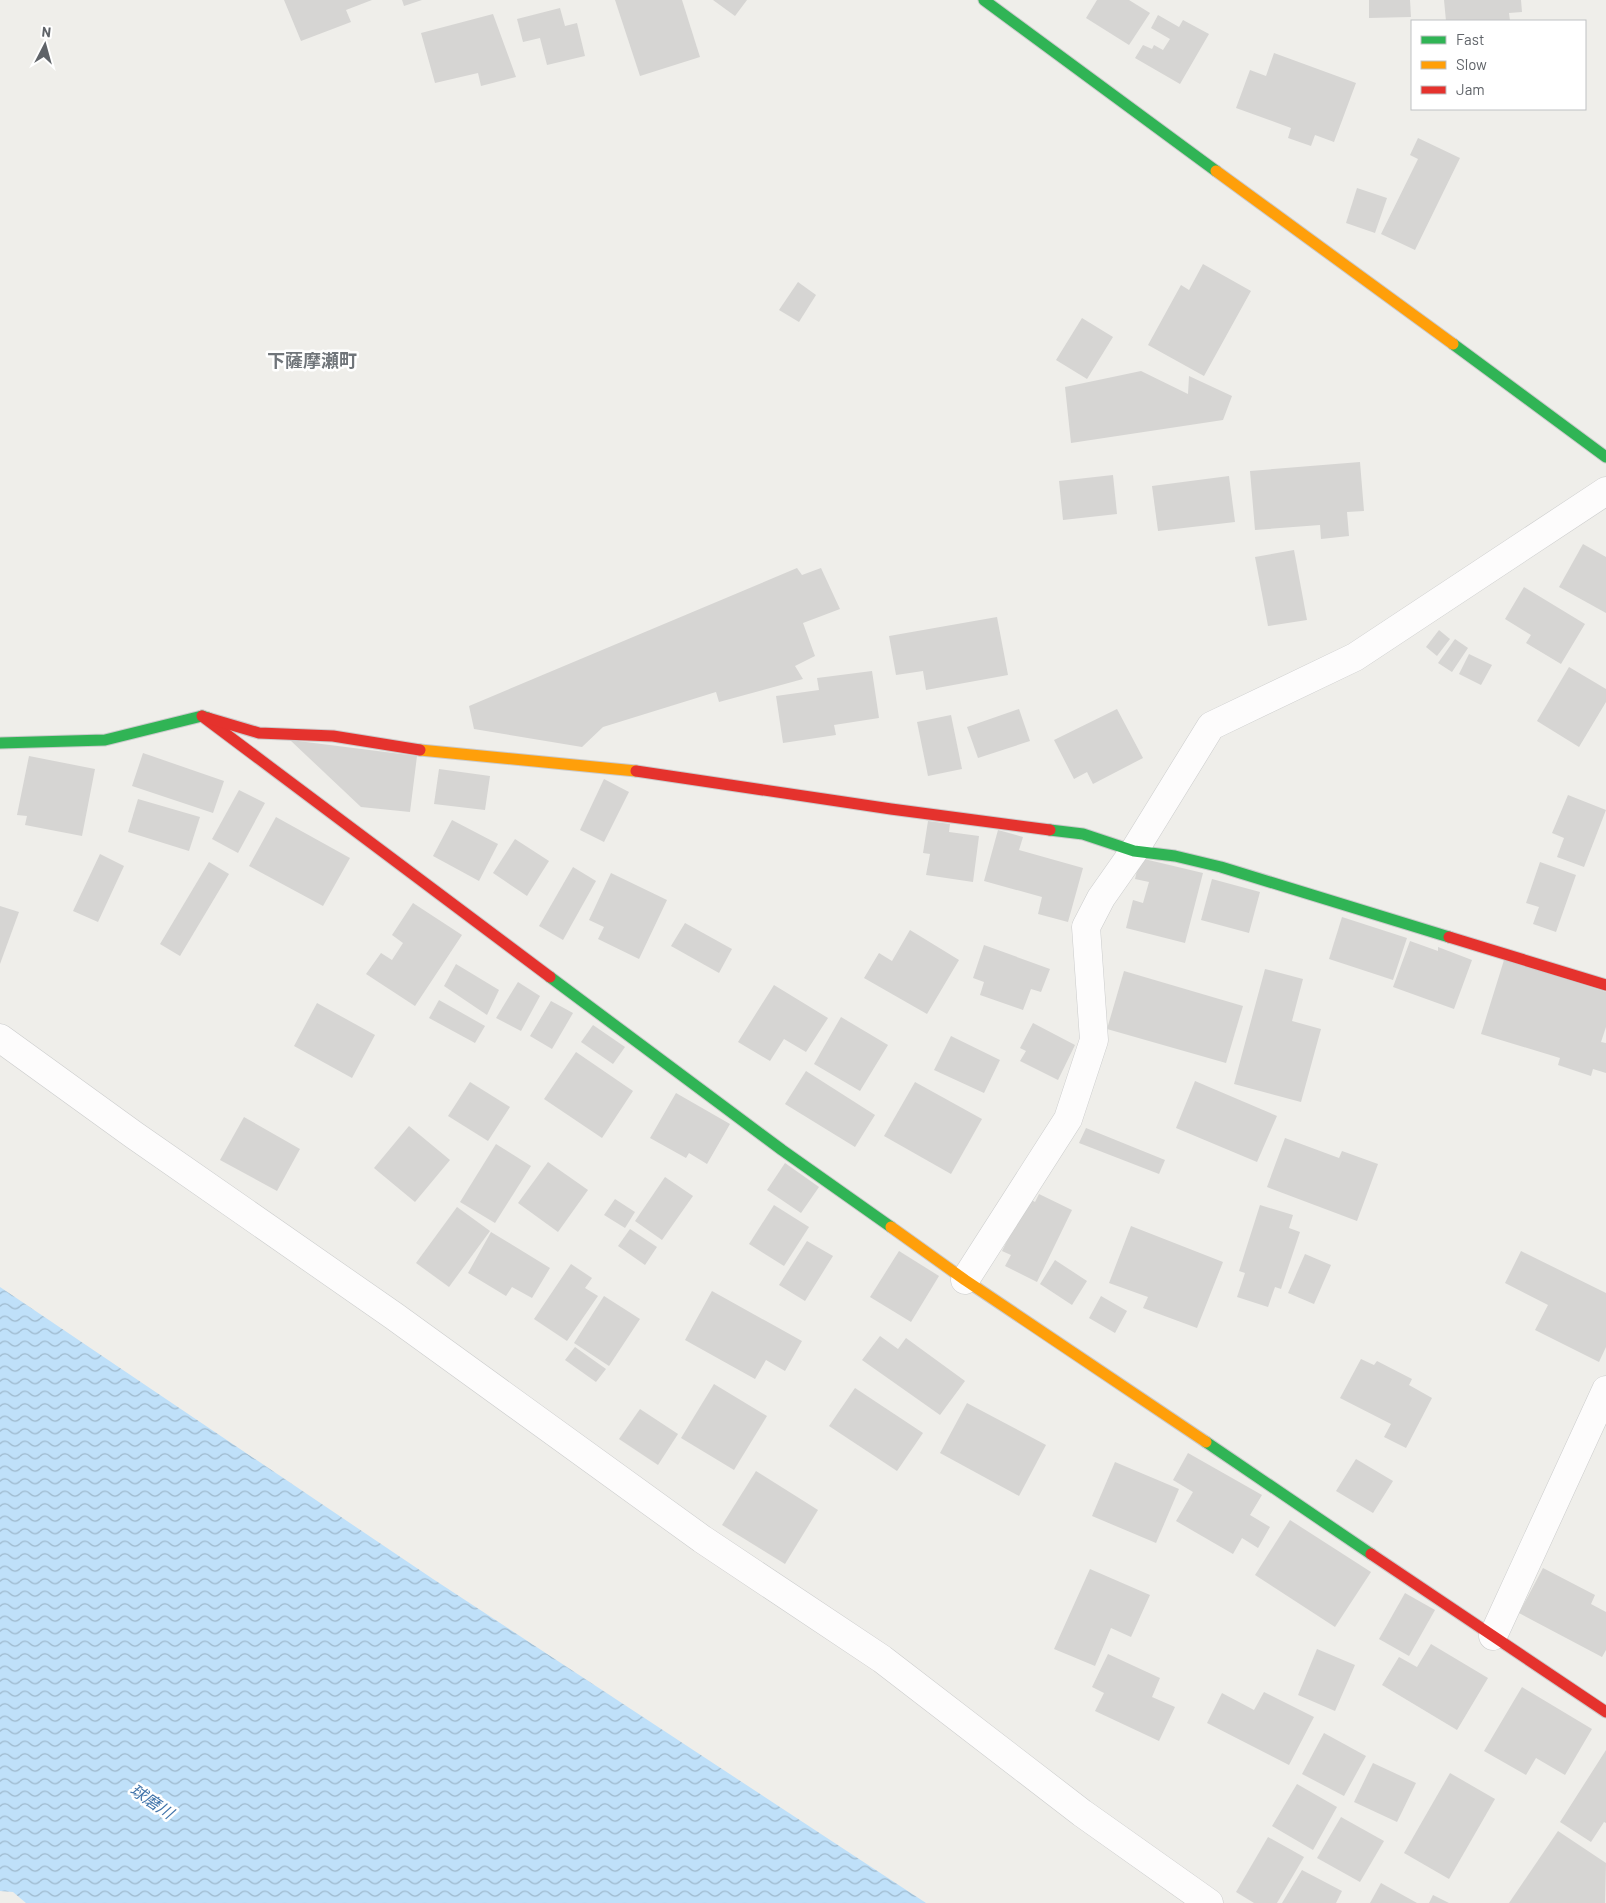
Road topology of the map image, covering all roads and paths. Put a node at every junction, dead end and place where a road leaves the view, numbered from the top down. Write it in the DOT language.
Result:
graph roads {
  1 [pos="984,0"];
  2 [pos="1606,457"];
  3 [pos="1606,491"];
  4 [pos="202,716"];
  5 [pos="0,742"];
  6 [pos="1134,851"];
  7 [pos="1606,985"];
  8 [pos="0,1038"];
  9 [pos="965,1280"];
  10 [pos="1606,1390"];
  11 [pos="1493,1636"];
  12 [pos="1606,1712"];
  13 [pos="1209,1903"];
  1 -- 2 [label="street"];
  3 -- 6 [label="street"];
  4 -- 5 [label="street"];
  4 -- 6 [label="street"];
  4 -- 9 [label="street"];
  6 -- 7 [label="street"];
  6 -- 9 [label="street"];
  8 -- 13 [label="street"];
  9 -- 11 [label="street"];
  10 -- 11 [label="street"];
  11 -- 12 [label="street"];
}
